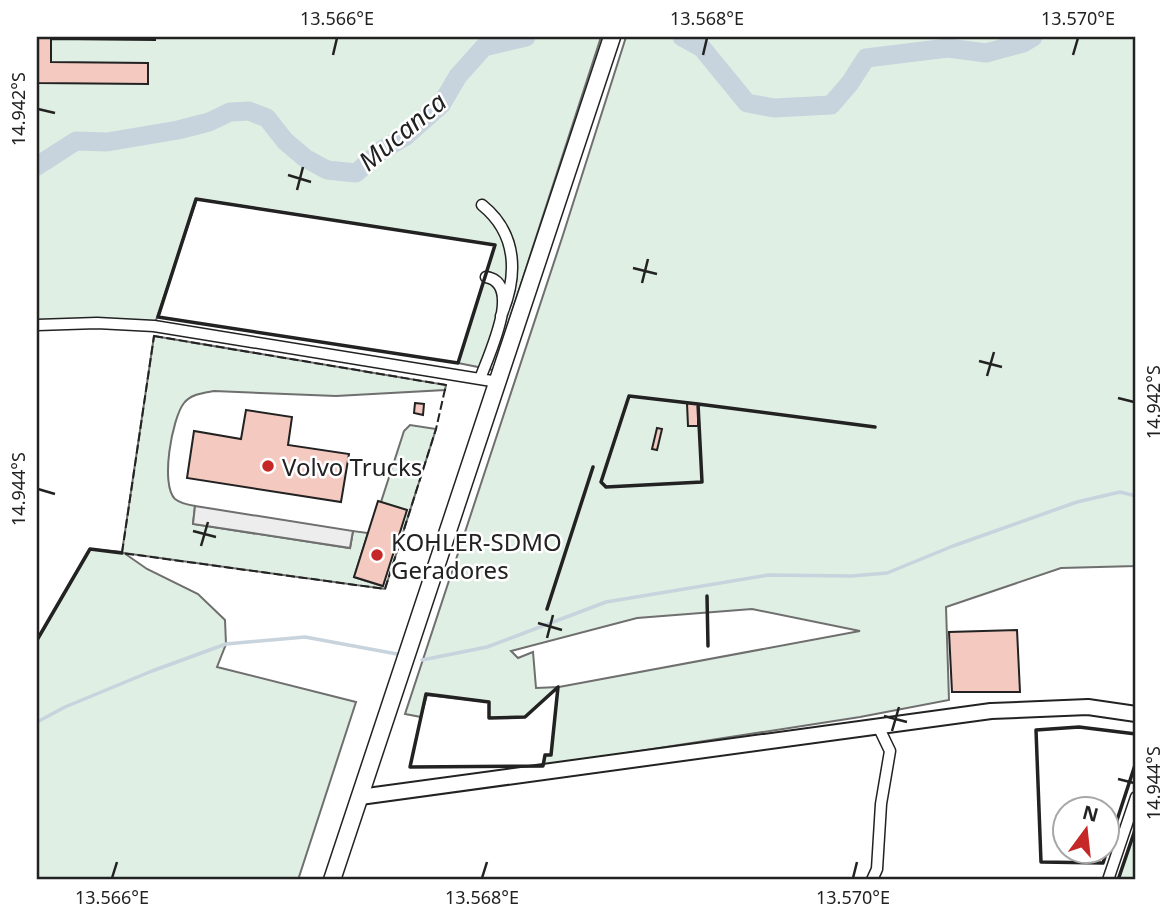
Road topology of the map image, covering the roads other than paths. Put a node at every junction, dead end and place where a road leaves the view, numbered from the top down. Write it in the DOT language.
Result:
graph roads {
  1 [pos="612,37"];
  2 [pos="481,205"];
  3 [pos="485,277"];
  4 [pos="501,316"];
  5 [pos="37,325"];
  6 [pos="480,379"];
  7 [pos="498,382"];
  8 [pos="1136,714"];
  9 [pos="878,726"];
  10 [pos="360,797"];
  11 [pos="1136,797"];
  12 [pos="879,852"];
  13 [pos="332,880"];
  14 [pos="872,880"];
  15 [pos="883,880"];
  16 [pos="1108,880"];
  1 -- 7 [label="main road"];
  2 -- 4 [label="street"];
  3 -- 4 [label="street"];
  4 -- 6 [label="street"];
  5 -- 6 [label="street"];
  6 -- 7 [label="street"];
  7 -- 10 [label="main road"];
  8 -- 9 [label="street"];
  9 -- 10 [label="street"];
  9 -- 12 [label="street"];
  10 -- 13 [label="main road"];
  11 -- 16 [label="street"];
  12 -- 14 [label="street"];
  12 -- 15 [label="street"];
}
